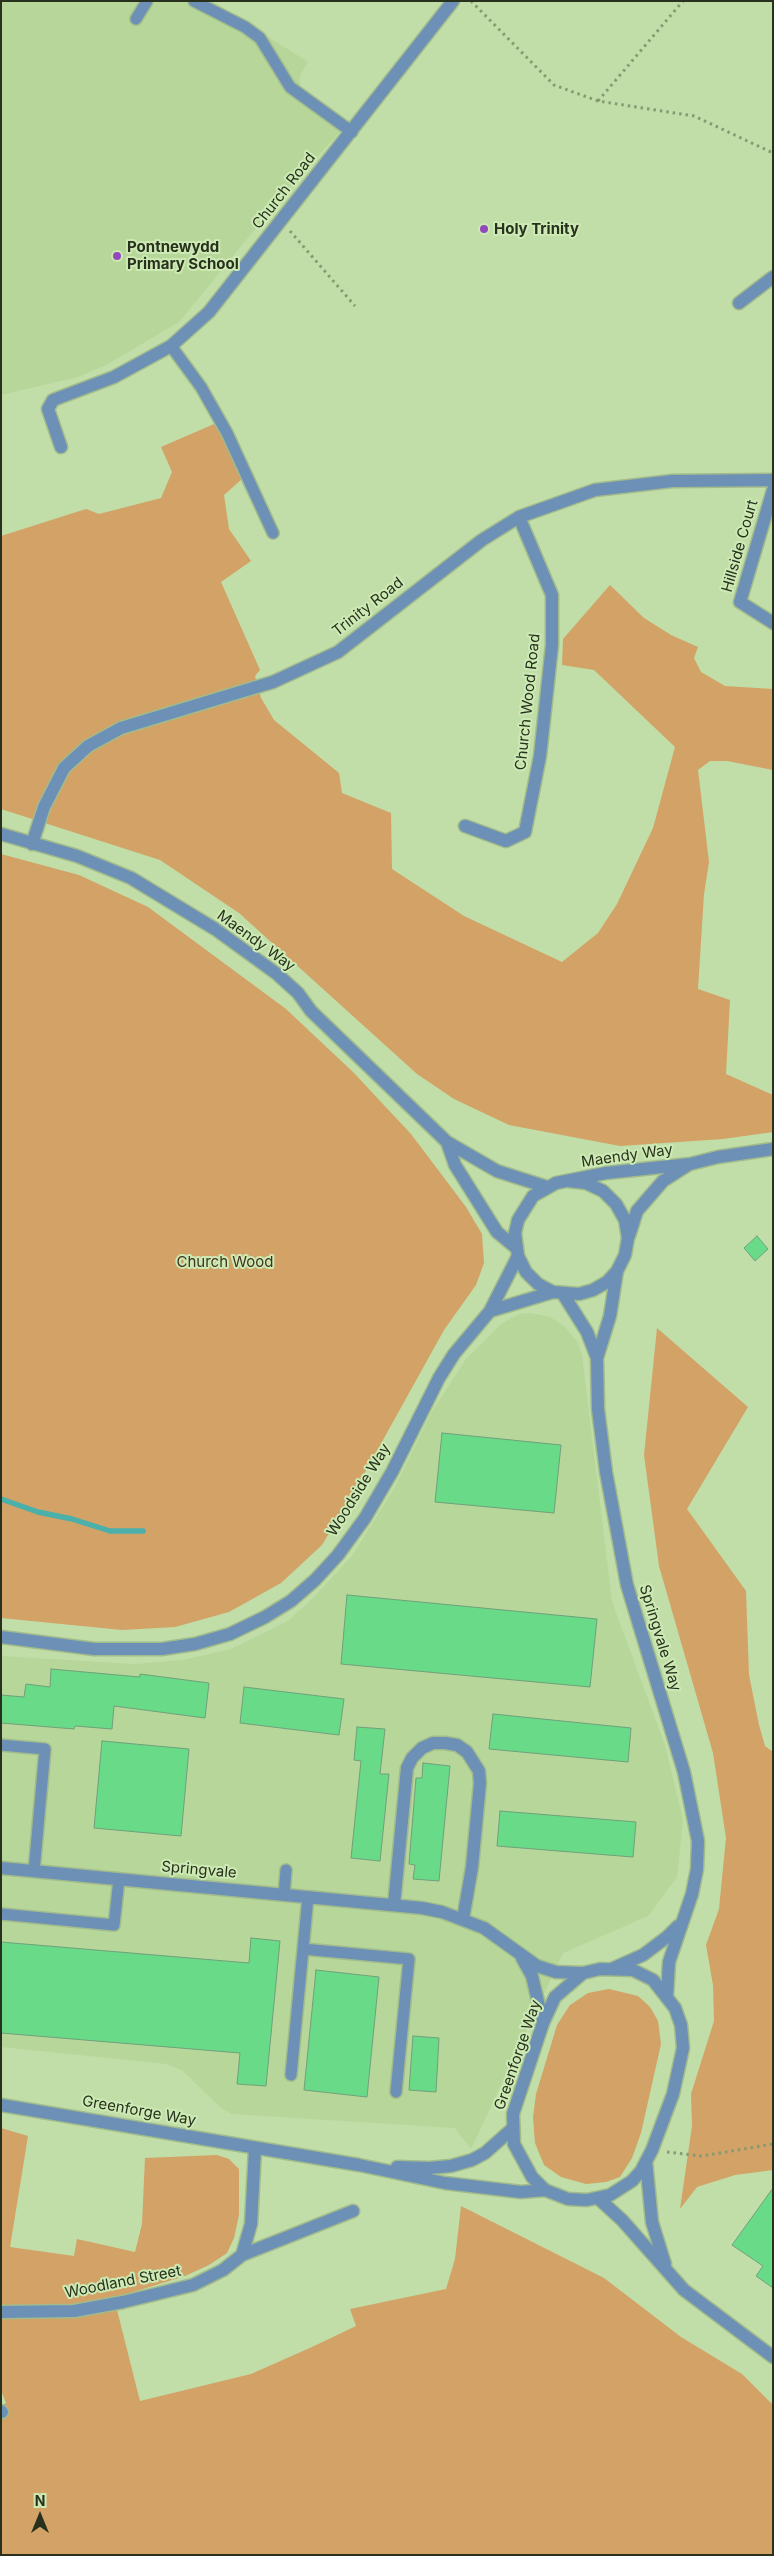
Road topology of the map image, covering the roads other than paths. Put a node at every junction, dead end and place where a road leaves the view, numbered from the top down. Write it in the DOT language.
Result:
graph roads {
  1 [pos="147,1"];
  2 [pos="194,1"];
  3 [pos="448,3"];
  4 [pos="136,19"];
  5 [pos="352,132"];
  6 [pos="773,277"];
  7 [pos="739,303"];
  8 [pos="171,346"];
  9 [pos="61,447"];
  10 [pos="773,480"];
  11 [pos="773,490"];
  12 [pos="519,517"];
  13 [pos="273,533"];
  14 [pos="773,623"];
  15 [pos="465,826"];
  16 [pos="1,834"];
  17 [pos="32,844"];
  18 [pos="447,1142"];
  19 [pos="773,1149"];
  20 [pos="690,1164"];
  21 [pos="568,1182"];
  22 [pos="548,1187"];
  23 [pos="628,1238"];
  24 [pos="516,1252"];
  25 [pos="617,1271"];
  26 [pos="558,1293"];
  27 [pos="490,1311"];
  28 [pos="597,1358"];
  29 [pos="1,1637"];
  30 [pos="1,1745"];
  31 [pos="1,1868"];
  32 [pos="286,1870"];
  33 [pos="34,1871"];
  34 [pos="119,1879"];
  35 [pos="284,1895"];
  36 [pos="308,1897"];
  37 [pos="394,1905"];
  38 [pos="1,1914"];
  39 [pos="463,1919"];
  40 [pos="681,1922"];
  41 [pos="303,1949"];
  42 [pos="520,1956"];
  43 [pos="613,1969"];
  44 [pos="583,1973"];
  45 [pos="668,1996"];
  46 [pos="543,2023"];
  47 [pos="291,2075"];
  48 [pos="396,2092"];
  49 [pos="1,2106"];
  50 [pos="512,2129"];
  51 [pos="255,2149"];
  52 [pos="649,2155"];
  53 [pos="360,2165"];
  54 [pos="546,2190"];
  55 [pos="599,2199"];
  56 [pos="353,2211"];
  57 [pos="242,2255"];
  58 [pos="668,2271"];
  59 [pos="1,2312"];
  60 [pos="773,2357"];
  1 -- 4 [label="lane"];
  2 -- 5 [label="lane"];
  3 -- 5 [label="street, Church Road"];
  5 -- 8 [label="street, Church Road"];
  6 -- 7 [label="street"];
  8 -- 9 [label="street, Church Road"];
  8 -- 13 [label="lane"];
  10 -- 12 [label="street, Trinity Road"];
  11 -- 14 [label="street, Hillside Court"];
  12 -- 15 [label="street, Church Wood Road"];
  12 -- 17 [label="street, Trinity Road"];
  16 -- 17 [label="street, Maendy Way"];
  17 -- 18 [label="street, Maendy Way"];
  18 -- 22 [label="street, Maendy Way"];
  18 -- 24 [label="street, Maendy Way"];
  19 -- 20 [label="street, Maendy Way"];
  20 -- 21 [label="street, Maendy Way"];
  20 -- 23 [label="street, Maendy Way"];
  21 -- 22 [label="street, Maendy Way"];
  21 -- 23 [label="street, Maendy Way"];
  22 -- 24 [label="street, Maendy Way"];
  23 -- 25 [label="street, Maendy Way"];
  24 -- 26 [label="street, Maendy Way"];
  24 -- 27 [label="street, Woodside Way"];
  25 -- 26 [label="street, Maendy Way"];
  25 -- 28 [label="street, Springvale Way"];
  26 -- 27 [label="street"];
  26 -- 28 [label="street, Springvale Way"];
  27 -- 29 [label="street, Woodside Way"];
  28 -- 40 [label="street, Springvale Way"];
  30 -- 33 [label="lane"];
  31 -- 33 [label="street, Springvale"];
  32 -- 35 [label="lane"];
  33 -- 34 [label="street, Springvale"];
  34 -- 35 [label="street, Springvale"];
  34 -- 38 [label="lane"];
  35 -- 36 [label="street, Springvale"];
  36 -- 37 [label="street, Springvale"];
  36 -- 41 [label="lane"];
  37 -- 39 [label="street, Springvale"];
  37 -- 39 [label="street"];
  39 -- 42 [label="street, Springvale"];
  40 -- 43 [label="street, Springvale Way"];
  40 -- 45 [label="street, Springvale Way"];
  41 -- 47 [label="lane"];
  41 -- 48 [label="lane"];
  42 -- 44 [label="street, Springvale"];
  42 -- 46 [label="street, Springvale"];
  43 -- 44 [label="street, Greenforge Way"];
  43 -- 45 [label="street, Greenforge Way"];
  44 -- 46 [label="street, Greenforge Way"];
  45 -- 52 [label="street, Greenforge Way"];
  46 -- 50 [label="street, Greenforge Way"];
  49 -- 51 [label="street, Greenforge Way"];
  50 -- 53 [label="street, Greenforge Way"];
  50 -- 54 [label="street, Greenforge Way"];
  51 -- 53 [label="street, Greenforge Way"];
  51 -- 57 [label="street"];
  52 -- 55 [label="street, Greenforge Way"];
  52 -- 58 [label="street, Greenforge Way"];
  53 -- 54 [label="street, Greenforge Way"];
  54 -- 55 [label="street, Greenforge Way"];
  55 -- 58 [label="street, Greenforge Way"];
  56 -- 57 [label="street, Woodland Street"];
  57 -- 59 [label="street, Woodland Street"];
  58 -- 60 [label="street, Greenforge Way"];
}
